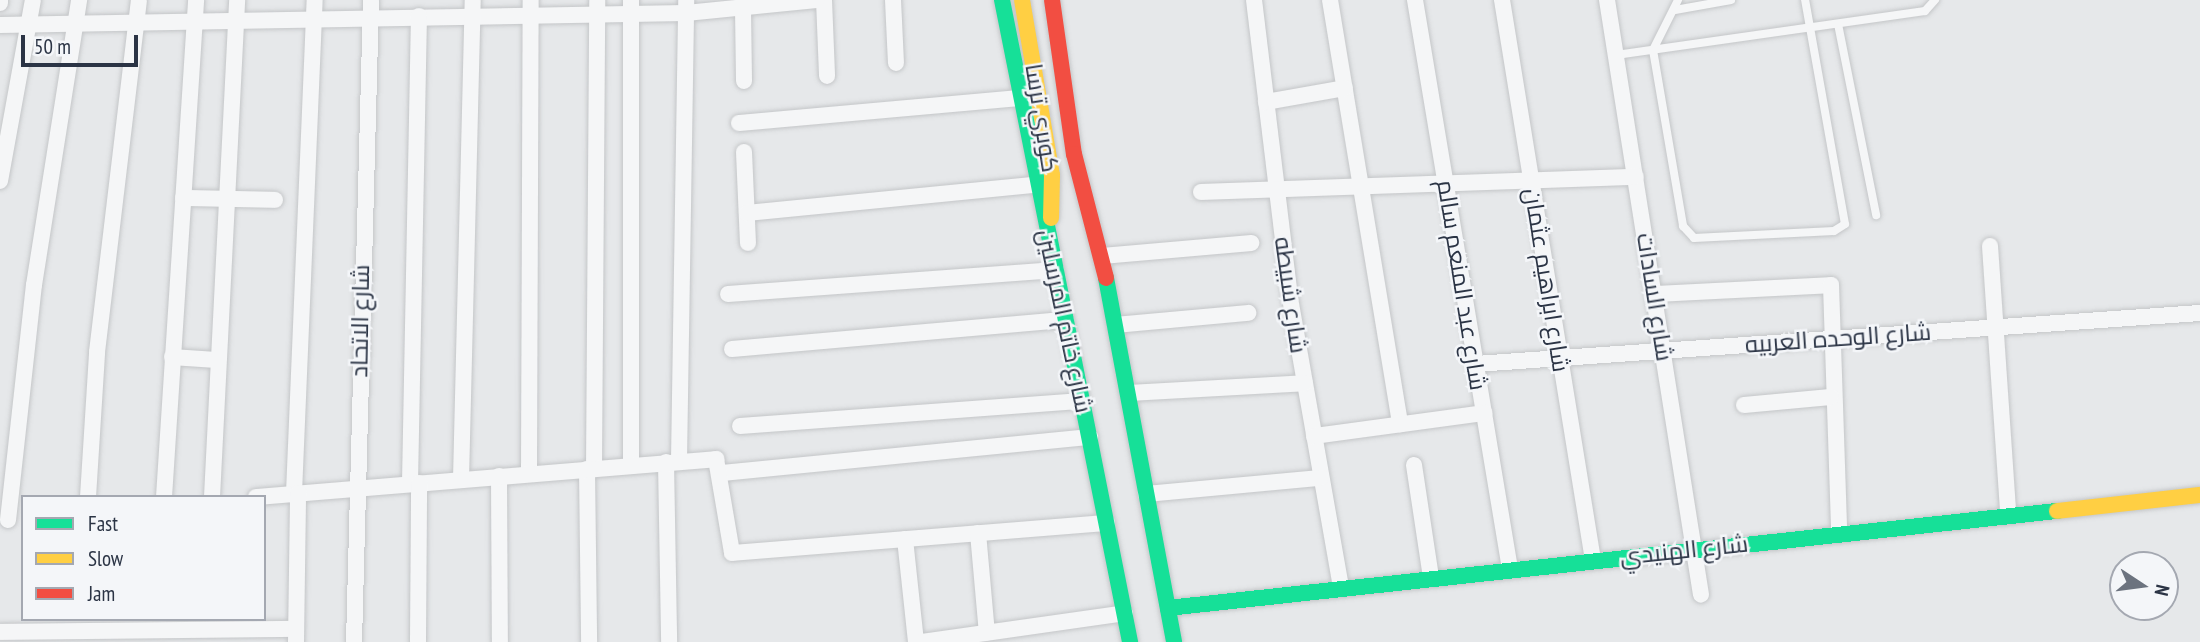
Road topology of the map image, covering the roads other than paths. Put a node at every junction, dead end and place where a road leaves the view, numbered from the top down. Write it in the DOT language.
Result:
graph roads {
  1 [pos="33,0"];
  2 [pos="79,0"];
  3 [pos="139,0"];
  4 [pos="196,0"];
  5 [pos="237,0"];
  6 [pos="315,0"];
  7 [pos="371,0"];
  8 [pos="807,0"];
  9 [pos="824,0"];
  10 [pos="894,0"];
  11 [pos="1002,0"];
  12 [pos="1022,0"];
  13 [pos="1041,0"];
  14 [pos="1052,0"];
  15 [pos="1254,0"];
  16 [pos="1330,0"];
  17 [pos="1415,0"];
  18 [pos="1502,0"];
  19 [pos="1607,0"];
  20 [pos="1678,0"];
  21 [pos="1731,0"];
  22 [pos="1805,0"];
  23 [pos="1935,0"];
  24 [pos="686,6"];
  25 [pos="740,6"];
  26 [pos="531,7"];
  27 [pos="597,7"];
  28 [pos="631,7"];
  29 [pos="473,8"];
  30 [pos="1675,10"];
  31 [pos="420,11"];
  32 [pos="371,17"];
  33 [pos="314,18"];
  34 [pos="137,19"];
  35 [pos="195,19"];
  36 [pos="236,19"];
  37 [pos="76,20"];
  38 [pos="29,23"];
  39 [pos="1838,24"];
  40 [pos="0,25"];
  41 [pos="1810,29"];
  42 [pos="1653,50"];
  43 [pos="1616,55"];
  44 [pos="896,63"];
  45 [pos="827,76"];
  46 [pos="744,80"];
  47 [pos="1345,88"];
  48 [pos="1020,98"];
  49 [pos="1266,102"];
  50 [pos="739,123"];
  51 [pos="744,152"];
  52 [pos="1074,154"];
  53 [pos="1636,177"];
  54 [pos="0,181"];
  55 [pos="1531,183"];
  56 [pos="1035,185"];
  57 [pos="1446,186"];
  58 [pos="1362,188"];
  59 [pos="1277,191"];
  60 [pos="1201,192"];
  61 [pos="183,198"];
  62 [pos="225,198"];
  63 [pos="275,200"];
  64 [pos="747,213"];
  65 [pos="1876,215"];
  66 [pos="1047,236"];
  67 [pos="748,243"];
  68 [pos="1251,243"];
  69 [pos="1990,246"];
  70 [pos="1102,256"];
  71 [pos="1056,270"];
  72 [pos="728,294"];
  73 [pos="1654,294"];
  74 [pos="1248,313"];
  75 [pos="2200,313"];
  76 [pos="1066,320"];
  77 [pos="1115,325"];
  78 [pos="1995,326"];
  79 [pos="1830,340"];
  80 [pos="732,349"];
  81 [pos="1663,349"];
  82 [pos="172,357"];
  83 [pos="1560,357"];
  84 [pos="216,360"];
  85 [pos="1476,364"];
  86 [pos="1305,383"];
  87 [pos="1128,393"];
  88 [pos="1831,397"];
  89 [pos="1082,401"];
  90 [pos="1744,405"];
  91 [pos="1484,413"];
  92 [pos="1400,424"];
  93 [pos="740,426"];
  94 [pos="1314,436"];
  95 [pos="1090,438"];
  96 [pos="672,462"];
  97 [pos="631,465"];
  98 [pos="1414,465"];
  99 [pos="722,468"];
  100 [pos="591,469"];
  101 [pos="529,474"];
  102 [pos="499,476"];
  103 [pos="1320,478"];
  104 [pos="461,479"];
  105 [pos="414,483"];
  106 [pos="358,488"];
  107 [pos="296,493"];
  108 [pos="1146,494"];
  109 [pos="88,495"];
  110 [pos="164,495"];
  111 [pos="212,495"];
  112 [pos="2200,495"];
  113 [pos="266,496"];
  114 [pos="2008,513"];
  115 [pos="10,520"];
  116 [pos="1107,523"];
  117 [pos="1839,532"];
  118 [pos="978,533"];
  119 [pos="905,539"];
  120 [pos="1694,548"];
  121 [pos="1593,560"];
  122 [pos="1510,569"];
  123 [pos="1431,578"];
  124 [pos="1341,588"];
  125 [pos="1701,595"];
  126 [pos="1168,608"];
  127 [pos="1125,613"];
  128 [pos="44,630"];
  129 [pos="126,630"];
  130 [pos="210,630"];
  131 [pos="0,632"];
  132 [pos="987,633"];
  133 [pos="296,636"];
  134 [pos="354,642"];
  135 [pos="418,642"];
  136 [pos="500,642"];
  137 [pos="589,642"];
  138 [pos="669,642"];
  139 [pos="919,642"];
  140 [pos="1130,642"];
  141 [pos="1174,642"];
  1 -- 38 [label="street"];
  2 -- 37 [label="street"];
  3 -- 34 [label="street"];
  4 -- 35 [label="street"];
  5 -- 36 [label="street"];
  6 -- 33 [label="street"];
  7 -- 32 [label="street, شارع الاتحاد"];
  8 -- 25 [label="street"];
  9 -- 45 [label="street"];
  10 -- 44 [label="street"];
  11 -- 48 [label="main road, شارع خاتم المرسلين"];
  12 -- 66 [label="main road, كوبري ترسا"];
  13 -- 52 [label="main road, كوبري ترسا"];
  14 -- 52 [label="main road, شارع خاتم المرسلين"];
  15 -- 49 [label="street, شارع شبيطه"];
  16 -- 47 [label="street"];
  17 -- 57 [label="street, شارع عبد المنعم سالم"];
  18 -- 55 [label="street, شارع ابراهيم عثمان"];
  19 -- 43 [label="street, شارع السادات"];
  20 -- 30 [label="lane"];
  21 -- 30 [label="lane"];
  22 -- 41 [label="lane"];
  23 -- 39 [label="lane"];
  24 -- 25 [label="street"];
  24 -- 28 [label="street"];
  24 -- 96 [label="street"];
  25 -- 46 [label="street"];
  26 -- 27 [label="street"];
  26 -- 29 [label="street"];
  26 -- 101 [label="street"];
  27 -- 28 [label="street"];
  27 -- 100 [label="street"];
  28 -- 97 [label="street"];
  29 -- 31 [label="street"];
  29 -- 104 [label="street"];
  30 -- 42 [label="lane"];
  31 -- 32 [label="street"];
  31 -- 105 [label="street"];
  32 -- 33 [label="street"];
  32 -- 106 [label="street, شارع الاتحاد"];
  33 -- 36 [label="street"];
  33 -- 107 [label="street"];
  34 -- 35 [label="street"];
  34 -- 37 [label="street"];
  34 -- 109 [label="street"];
  35 -- 36 [label="street"];
  35 -- 61 [label="street"];
  36 -- 62 [label="street"];
  37 -- 38 [label="street"];
  37 -- 115 [label="street"];
  38 -- 40 [label="street"];
  38 -- 54 [label="street"];
  39 -- 41 [label="lane"];
  39 -- 65 [label="lane"];
  41 -- 42 [label="lane"];
  41 -- 42 [label="lane"];
  42 -- 43 [label="lane"];
  43 -- 53 [label="street, شارع السادات"];
  47 -- 49 [label="street"];
  47 -- 58 [label="street"];
  48 -- 50 [label="street"];
  48 -- 56 [label="main road, شارع خاتم المرسلين"];
  49 -- 59 [label="street, شارع شبيطه"];
  51 -- 64 [label="street"];
  52 -- 70 [label="main road, شارع خاتم المرسلين"];
  53 -- 55 [label="street"];
  53 -- 73 [label="street, شارع السادات"];
  55 -- 57 [label="street"];
  55 -- 83 [label="street, شارع ابراهيم عثمان"];
  56 -- 64 [label="street"];
  56 -- 66 [label="main road, شارع خاتم المرسلين"];
  57 -- 58 [label="street"];
  57 -- 85 [label="street, شارع عبد المنعم سالم"];
  58 -- 59 [label="street"];
  58 -- 92 [label="street"];
  59 -- 60 [label="street"];
  59 -- 86 [label="street, شارع شبيطه"];
  61 -- 62 [label="street"];
  61 -- 82 [label="street"];
  62 -- 63 [label="street"];
  62 -- 84 [label="street"];
  64 -- 67 [label="street"];
  66 -- 71 [label="main road, شارع خاتم المرسلين"];
  68 -- 70 [label="street"];
  69 -- 78 [label="street"];
  70 -- 77 [label="main road, شارع خاتم المرسلين"];
  71 -- 72 [label="street"];
  71 -- 76 [label="main road, شارع خاتم المرسلين"];
  73 -- 79 [label="street"];
  73 -- 81 [label="street, شارع السادات"];
  74 -- 77 [label="street"];
  75 -- 78 [label="street, شارع الوحده العربيه"];
  76 -- 80 [label="street"];
  76 -- 89 [label="main road, شارع خاتم المرسلين"];
  77 -- 87 [label="main road, شارع خاتم المرسلين"];
  78 -- 79 [label="street, شارع الوحده العربيه"];
  78 -- 114 [label="street"];
  79 -- 81 [label="street, شارع الوحده العربيه"];
  79 -- 88 [label="street"];
  81 -- 83 [label="street, شارع الوحده العربيه"];
  81 -- 120 [label="street, شارع السادات"];
  82 -- 84 [label="street"];
  82 -- 110 [label="street"];
  83 -- 85 [label="street, شارع الوحده العربيه"];
  83 -- 121 [label="street, شارع ابراهيم عثمان"];
  84 -- 111 [label="street"];
  85 -- 91 [label="street, شارع عبد المنعم سالم"];
  86 -- 87 [label="street"];
  86 -- 94 [label="street, شارع شبيطه"];
  87 -- 108 [label="main road, شارع خاتم المرسلين"];
  88 -- 90 [label="street"];
  88 -- 117 [label="street"];
  89 -- 93 [label="street"];
  89 -- 95 [label="main road, شارع خاتم المرسلين"];
  91 -- 92 [label="street"];
  91 -- 122 [label="street, شارع عبد المنعم سالم"];
  92 -- 94 [label="street"];
  94 -- 103 [label="street, شارع شبيطه"];
  95 -- 99 [label="street"];
  95 -- 116 [label="main road, شارع خاتم المرسلين"];
  96 -- 97 [label="street"];
  96 -- 99 [label="street"];
  96 -- 138 [label="street"];
  97 -- 100 [label="street"];
  98 -- 123 [label="street"];
  99 -- 119 [label="street"];
  100 -- 101 [label="street"];
  100 -- 137 [label="street"];
  101 -- 102 [label="street"];
  102 -- 104 [label="street"];
  102 -- 136 [label="street"];
  103 -- 108 [label="street"];
  103 -- 124 [label="street, شارع شبيطه"];
  104 -- 105 [label="street"];
  105 -- 106 [label="street"];
  105 -- 135 [label="street"];
  106 -- 107 [label="street"];
  106 -- 134 [label="street, شارع الاتحاد"];
  107 -- 113 [label="street"];
  107 -- 133 [label="street"];
  108 -- 126 [label="main road, شارع خاتم المرسلين"];
  112 -- 114 [label="main road, شارع الهنيدي"];
  114 -- 117 [label="main road, شارع الهنيدي"];
  116 -- 118 [label="street"];
  116 -- 127 [label="main road, شارع خاتم المرسلين"];
  117 -- 120 [label="main road, شارع الهنيدي"];
  118 -- 119 [label="street"];
  118 -- 132 [label="street"];
  119 -- 139 [label="street"];
  120 -- 121 [label="main road, شارع الهنيدي"];
  120 -- 125 [label="street, شارع السادات"];
  121 -- 122 [label="main road, شارع الهنيدي"];
  122 -- 123 [label="main road, شارع الهنيدي"];
  123 -- 124 [label="main road, شارع الهنيدي"];
  124 -- 126 [label="main road, شارع الهنيدي"];
  126 -- 141 [label="main road, شارع خاتم المرسلين"];
  127 -- 132 [label="street"];
  127 -- 140 [label="main road, شارع خاتم المرسلين"];
  128 -- 129 [label="street"];
  128 -- 131 [label="street"];
  129 -- 130 [label="street"];
  130 -- 133 [label="street"];
  132 -- 139 [label="street"];
}
